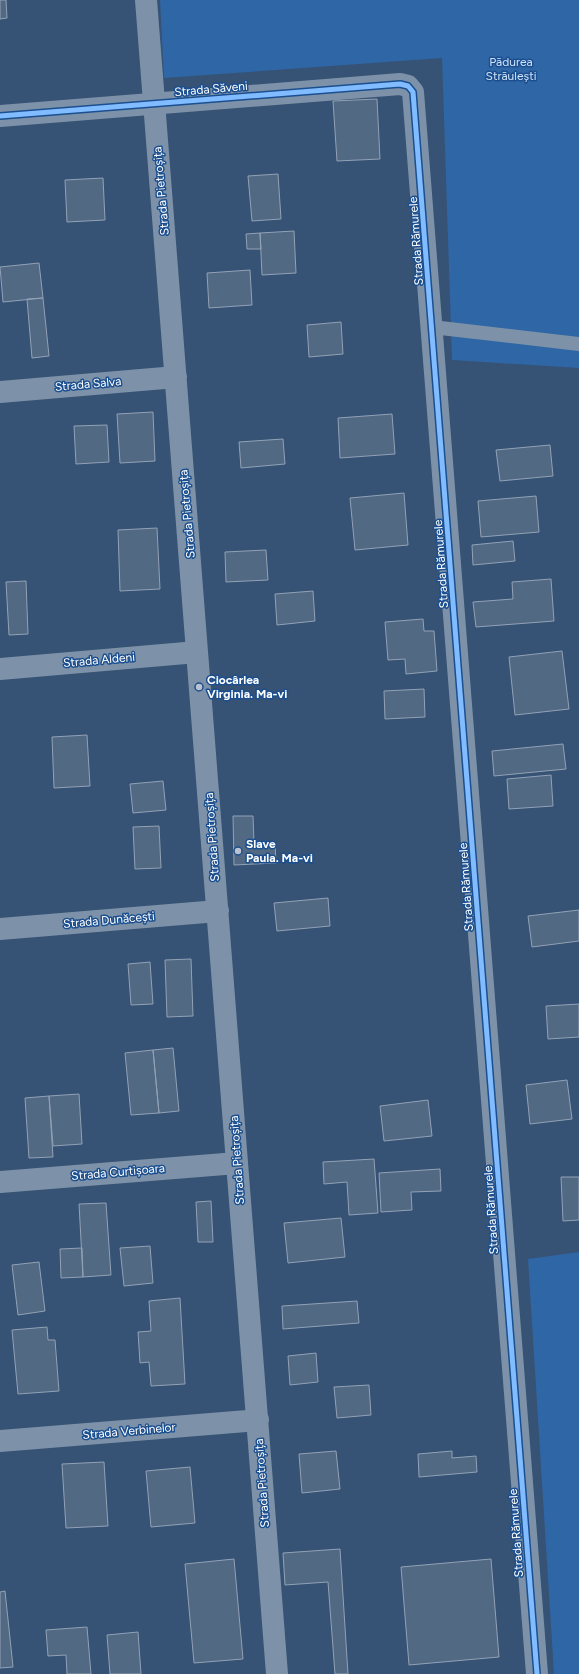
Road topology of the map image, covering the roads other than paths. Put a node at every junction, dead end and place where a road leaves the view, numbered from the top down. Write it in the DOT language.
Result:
graph roads {
  1 [pos="146,0"];
  2 [pos="415,99"];
  3 [pos="154,104"];
  4 [pos="0,116"];
  5 [pos="432,327"];
  6 [pos="579,344"];
  7 [pos="176,377"];
  8 [pos="0,392"];
  9 [pos="198,652"];
  10 [pos="0,669"];
  11 [pos="218,911"];
  12 [pos="0,929"];
  13 [pos="237,1162"];
  14 [pos="0,1182"];
  15 [pos="258,1420"];
  16 [pos="0,1441"];
  17 [pos="277,1674"];
  18 [pos="537,1674"];
  1 -- 3 [label="street, Strada Pietroșița"];
  2 -- 3 [label="street, Strada Săveni"];
  2 -- 5 [label="street, Strada Rămurele"];
  3 -- 4 [label="street, Strada Săveni"];
  3 -- 7 [label="street, Strada Pietroșița"];
  5 -- 6 [label="lane"];
  5 -- 18 [label="street, Strada Rămurele"];
  7 -- 8 [label="street, Strada Salva"];
  7 -- 9 [label="street, Strada Pietroșița"];
  9 -- 10 [label="street, Strada Aldeni"];
  9 -- 11 [label="street, Strada Pietroșița"];
  11 -- 12 [label="street, Strada Dunăcești"];
  11 -- 13 [label="street, Strada Pietroșița"];
  13 -- 14 [label="street, Strada Curtișoara"];
  13 -- 15 [label="street, Strada Pietroșița"];
  15 -- 16 [label="street, Strada Verbinelor"];
  15 -- 17 [label="street, Strada Pietroșița"];
}
